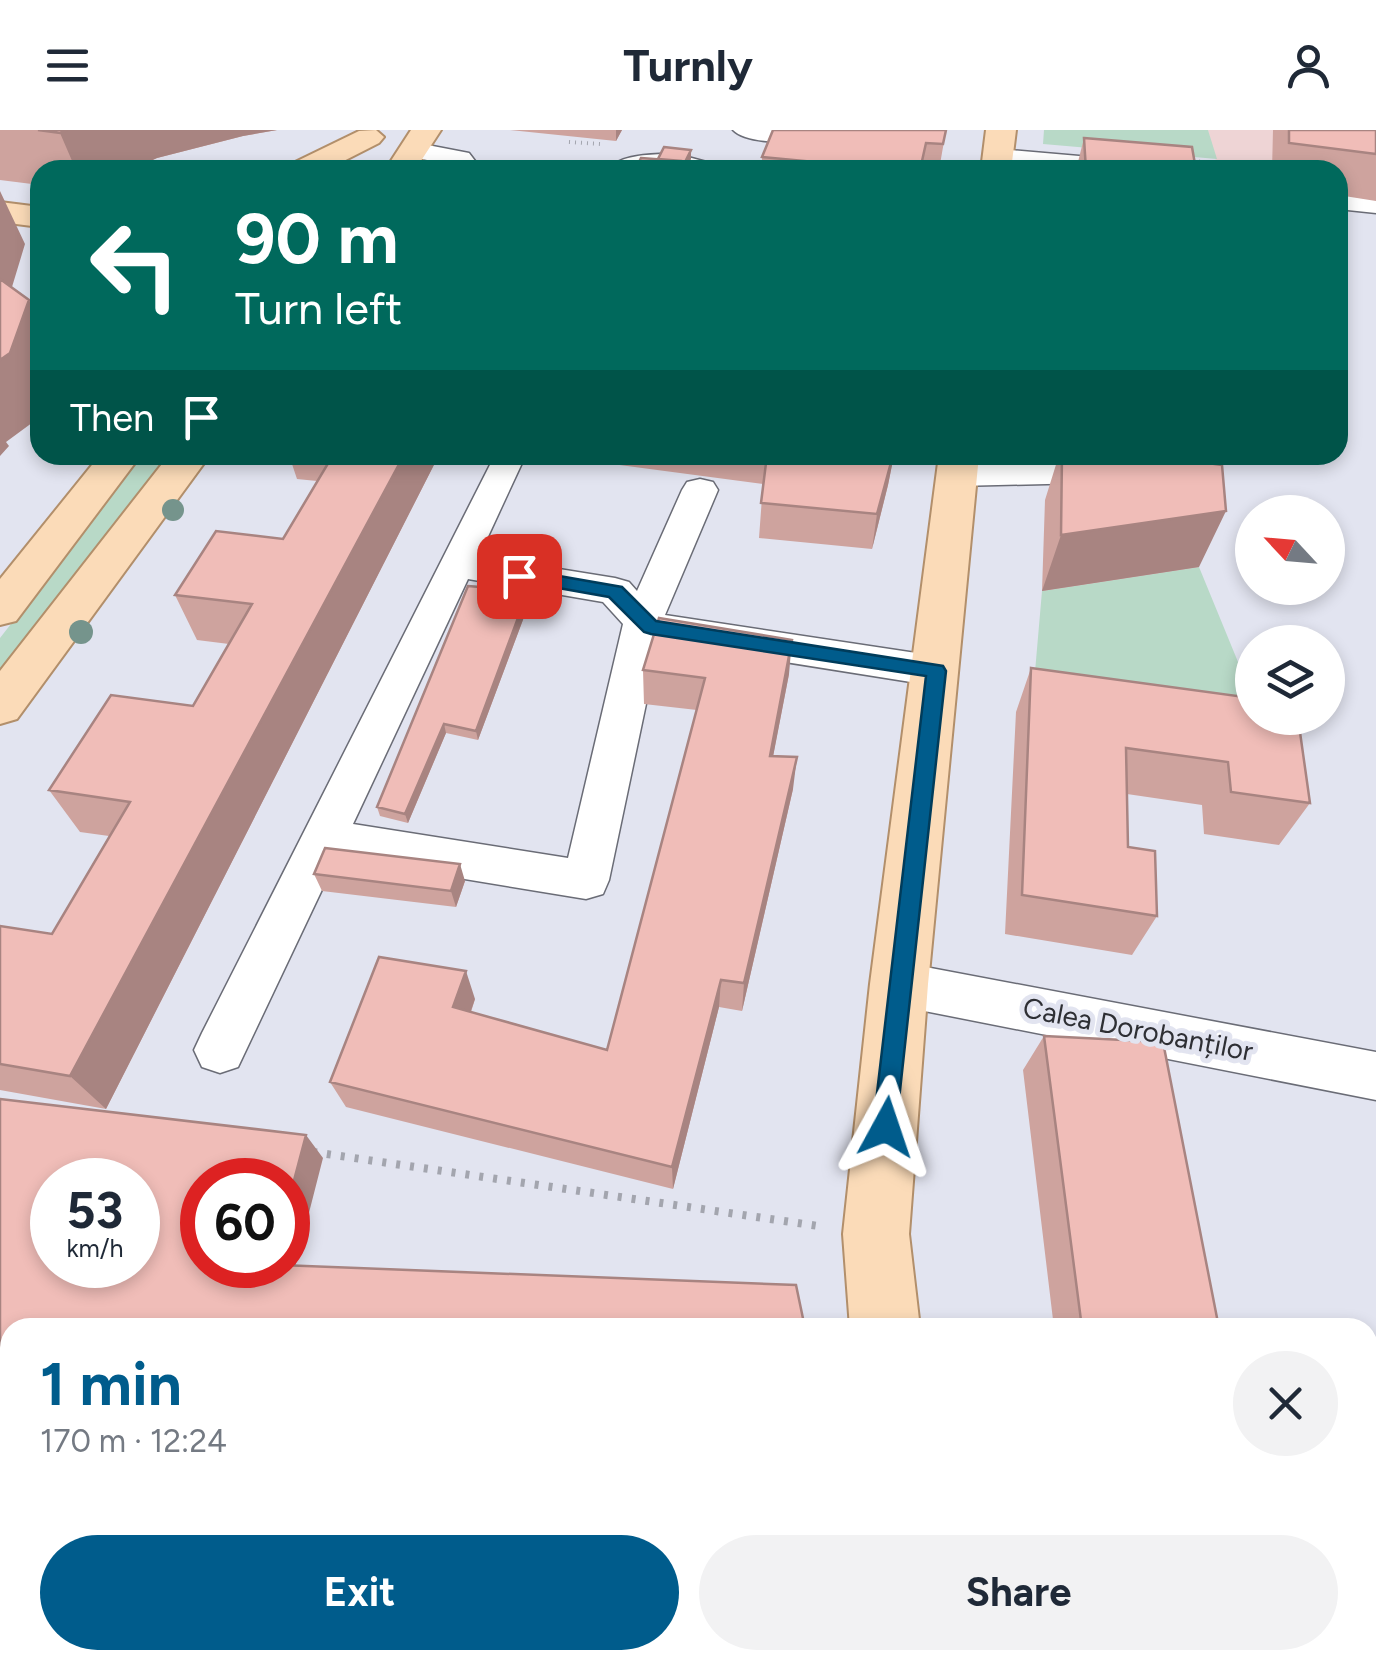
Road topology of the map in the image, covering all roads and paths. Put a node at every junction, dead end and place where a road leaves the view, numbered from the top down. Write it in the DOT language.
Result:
graph roads {
  1 [pos="746,130"];
  2 [pos="372,133"];
  3 [pos="868,134"];
  4 [pos="413,150"];
  5 [pos="999,152"];
  6 [pos="321,160"];
  7 [pos="347,160"];
  8 [pos="462,160"];
  9 [pos="1106,160"];
  10 [pos="1348,202"];
  11 [pos="1376,206"];
  12 [pos="0,212"];
  13 [pos="30,216"];
  14 [pos="113,465"];
  15 [pos="182,465"];
  16 [pos="504,465"];
  17 [pos="958,465"];
  18 [pos="1149,465"];
  19 [pos="700,490"];
  20 [pos="456,565"];
  21 [pos="0,610"];
  22 [pos="643,622"];
  23 [pos="936,671"];
  24 [pos="0,706"];
  25 [pos="323,837"];
  26 [pos="899,984"];
  27 [pos="220,1050"];
  28 [pos="1376,1076"];
  29 [pos="311,1152"];
  30 [pos="835,1228"];
  31 [pos="885,1318"];
  1 -- 3 [label="street"];
  2 -- 6 [label="main road"];
  2 -- 7 [label="main road"];
  4 -- 8 [label="street"];
  5 -- 9 [label="street"];
  10 -- 11 [label="street"];
  12 -- 13 [label="main road"];
  14 -- 21 [label="main road"];
  15 -- 24 [label="main road"];
  16 -- 20 [label="street"];
  17 -- 18 [label="street"];
  17 -- 23 [label="main road"];
  19 -- 22 [label="street"];
  20 -- 22 [label="street"];
  20 -- 25 [label="street"];
  22 -- 23 [label="street"];
  22 -- 25 [label="street"];
  23 -- 26 [label="main road"];
  25 -- 27 [label="street"];
  26 -- 28 [label="street, Calea Dorobanților"];
  26 -- 31 [label="main road"];
  29 -- 30 [label="path"];
}
